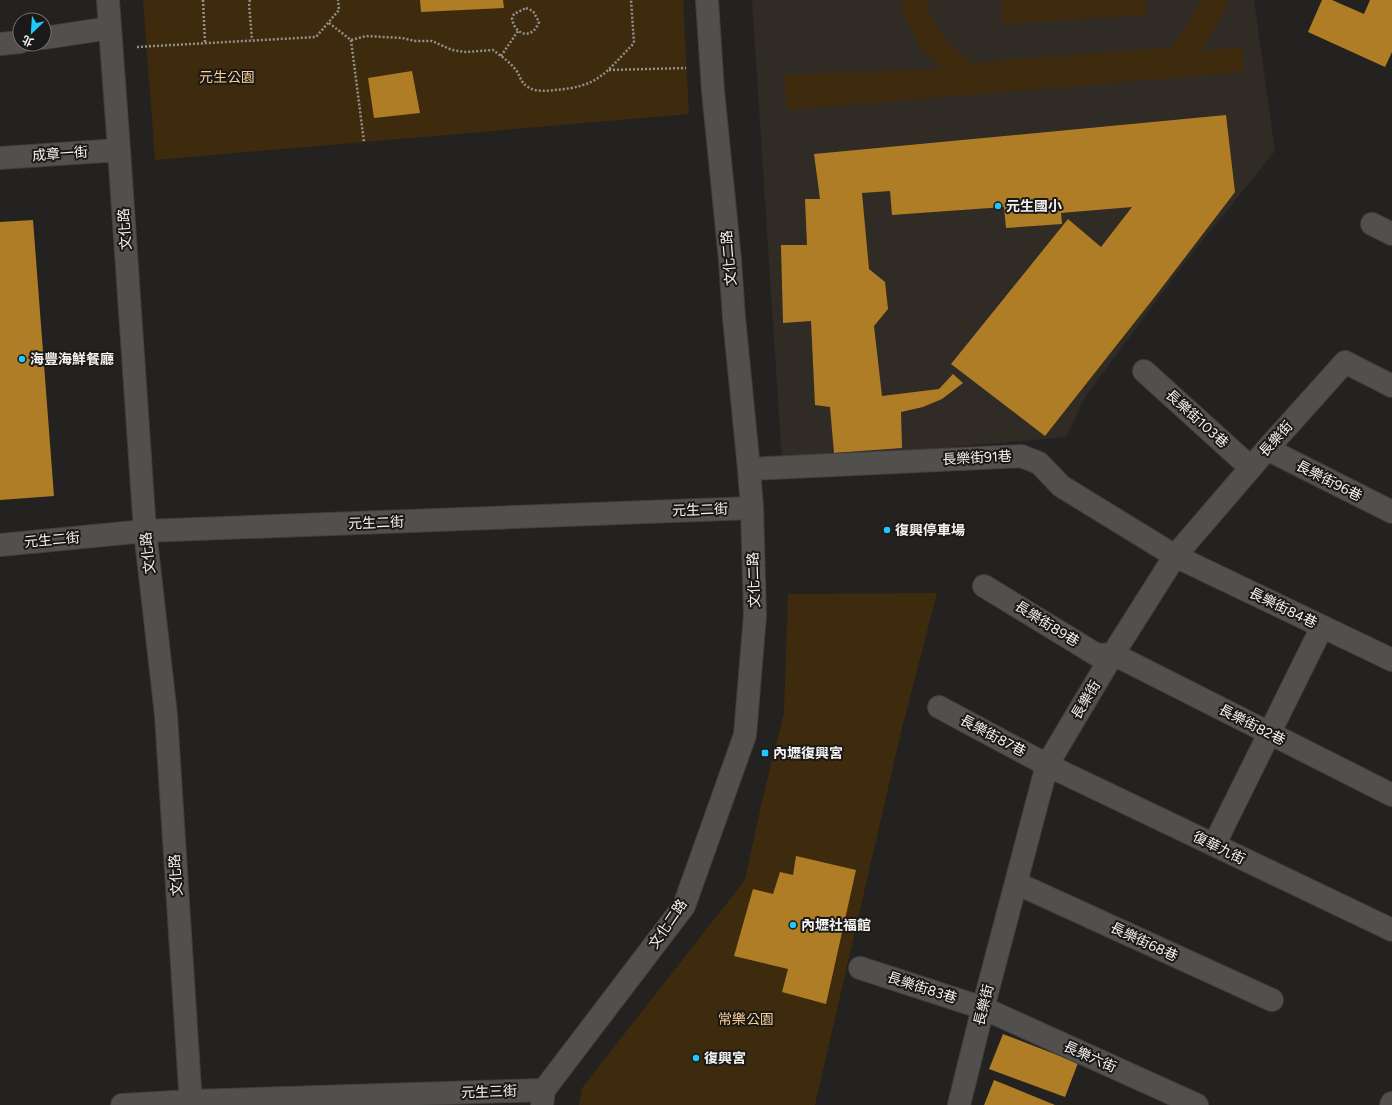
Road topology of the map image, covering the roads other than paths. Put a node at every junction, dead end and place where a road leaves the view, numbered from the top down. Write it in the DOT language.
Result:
graph roads {
  1 [pos="108,0"];
  2 [pos="707,0"];
  3 [pos="110,28"];
  4 [pos="52,37"];
  5 [pos="12,43"];
  6 [pos="0,44"];
  7 [pos="120,150"];
  8 [pos="0,158"];
  9 [pos="1372,224"];
  10 [pos="1392,234"];
  11 [pos="1144,371"];
  12 [pos="1392,386"];
  13 [pos="1267,449"];
  14 [pos="1251,468"];
  15 [pos="749,469"];
  16 [pos="752,508"];
  17 [pos="1392,512"];
  18 [pos="146,531"];
  19 [pos="0,545"];
  20 [pos="1175,556"];
  21 [pos="984,586"];
  22 [pos="1322,627"];
  23 [pos="1113,654"];
  24 [pos="1392,660"];
  25 [pos="939,707"];
  26 [pos="1270,733"];
  27 [pos="1047,764"];
  28 [pos="1392,795"];
  29 [pos="1214,845"];
  30 [pos="1016,883"];
  31 [pos="1392,930"];
  32 [pos="860,968"];
  33 [pos="1272,1000"];
  34 [pos="983,1008"];
  35 [pos="543,1098"];
  36 [pos="191,1103"];
  37 [pos="122,1105"];
  38 [pos="960,1105"];
  39 [pos="1197,1105"];
  1 -- 3 [label="street, 文化路"];
  2 -- 15 [label="street, 文化二路"];
  3 -- 4 [label="street"];
  3 -- 7 [label="street, 文化路"];
  5 -- 6 [label="street"];
  7 -- 8 [label="street, 成章一街"];
  7 -- 18 [label="street, 文化路"];
  9 -- 10 [label="street"];
  11 -- 14 [label="street, 長樂街103巷"];
  12 -- 13 [label="street, 長樂街"];
  13 -- 14 [label="street, 長樂街"];
  13 -- 17 [label="street, 長樂街96巷"];
  14 -- 20 [label="street, 長樂街"];
  15 -- 16 [label="street, 文化二路"];
  15 -- 20 [label="street, 長樂街91巷"];
  16 -- 18 [label="street, 元生二街"];
  16 -- 35 [label="street, 文化二路"];
  18 -- 19 [label="street, 元生二街"];
  18 -- 36 [label="street, 文化路"];
  20 -- 22 [label="street, 長樂街84巷"];
  20 -- 23 [label="street, 長樂街"];
  21 -- 23 [label="street, 長樂街89巷"];
  22 -- 24 [label="street, 長樂街84巷"];
  22 -- 26 [label="street"];
  23 -- 26 [label="street, 長樂街82巷"];
  23 -- 27 [label="street, 長樂街"];
  25 -- 27 [label="street, 長樂街87巷"];
  26 -- 28 [label="street, 長樂街82巷"];
  26 -- 29 [label="street"];
  27 -- 29 [label="street, 復華九街"];
  27 -- 30 [label="street, 長樂街"];
  29 -- 31 [label="street, 復華九街"];
  30 -- 33 [label="street, 長樂街68巷"];
  30 -- 34 [label="street, 長樂街"];
  32 -- 34 [label="street, 長樂街83巷"];
  34 -- 38 [label="street, 長樂街"];
  34 -- 39 [label="street, 長樂六街"];
  35 -- 36 [label="street, 元生三街"];
  36 -- 37 [label="street, 元生三街"];
}
